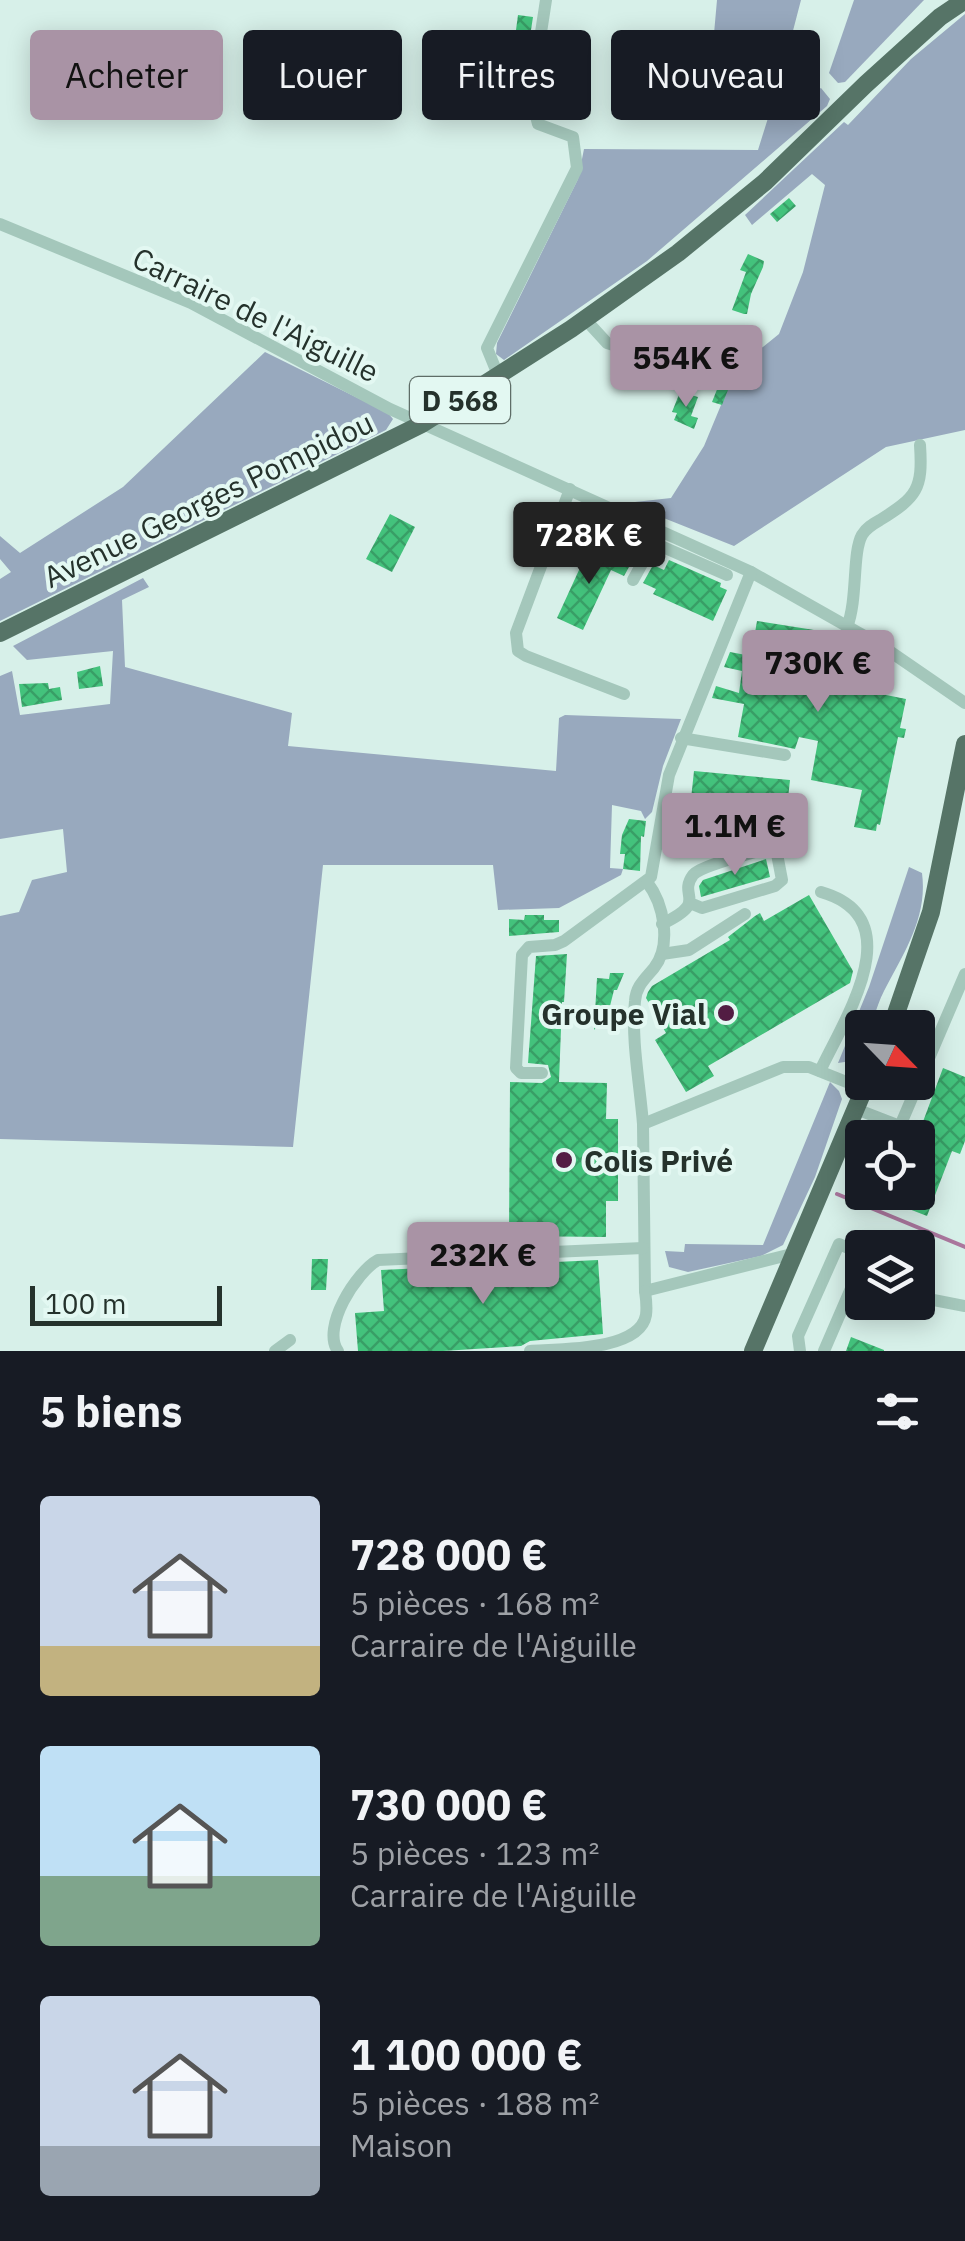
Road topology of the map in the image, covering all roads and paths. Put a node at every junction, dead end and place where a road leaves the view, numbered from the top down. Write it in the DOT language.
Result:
graph roads {
  1 [pos="546,0"];
  2 [pos="946,0"];
  3 [pos="965,0"];
  4 [pos="866,84"];
  5 [pos="0,224"];
  6 [pos="585,319"];
  7 [pos="498,376"];
  8 [pos="715,376"];
  9 [pos="422,424"];
  10 [pos="920,445"];
  11 [pos="570,489"];
  12 [pos="700,555"];
  13 [pos="752,572"];
  14 [pos="726,575"];
  15 [pos="633,580"];
  16 [pos="847,627"];
  17 [pos="0,633"];
  18 [pos="624,694"];
  19 [pos="965,704"];
  20 [pos="681,738"];
  21 [pos="965,744"];
  22 [pos="785,755"];
  23 [pos="959,812"];
  24 [pos="785,822"];
  25 [pos="660,830"];
  26 [pos="646,882"];
  27 [pos="820,892"];
  28 [pos="690,903"];
  29 [pos="746,914"];
  30 [pos="662,924"];
  31 [pos="662,954"];
  32 [pos="965,974"];
  33 [pos="898,1010"];
  34 [pos="820,1071"];
  35 [pos="542,1073"];
  36 [pos="845,1079"];
  37 [pos="860,1100"];
  38 [pos="856,1108"];
  39 [pos="877,1120"];
  40 [pos="903,1120"];
  41 [pos="643,1124"];
  42 [pos="845,1247"];
  43 [pos="643,1248"];
  44 [pos="796,1253"];
  45 [pos="645,1291"];
  46 [pos="935,1300"];
  47 [pos="965,1306"];
  48 [pos="845,1314"];
  49 [pos="290,1340"];
  50 [pos="275,1351"];
  51 [pos="338,1351"];
  52 [pos="530,1351"];
  53 [pos="754,1351"];
  54 [pos="800,1351"];
  55 [pos="824,1351"];
  1 -- 7 [label="street"];
  2 -- 4 [label="main road, Avenue Georges Pompidou"];
  3 -- 4 [label="main road, Avenue Georges Pompidou"];
  4 -- 6 [label="main road, Avenue Georges Pompidou / D 568"];
  5 -- 9 [label="street, Carraire de l'Aiguille"];
  6 -- 7 [label="main road, Avenue Georges Pompidou / D 568"];
  6 -- 8 [label="street"];
  7 -- 9 [label="main road, Avenue Georges Pompidou / D 568"];
  9 -- 11 [label="street, Carraire de l'Aiguille"];
  9 -- 17 [label="main road, Avenue Georges Pompidou / D 568"];
  10 -- 16 [label="street"];
  11 -- 12 [label="street, Carraire de l'Aiguille"];
  11 -- 18 [label="street"];
  12 -- 13 [label="street, Carraire de l'Aiguille"];
  12 -- 14 [label="street"];
  12 -- 15 [label="street"];
  13 -- 16 [label="street, Carraire de l'Aiguille"];
  13 -- 20 [label="street"];
  16 -- 19 [label="street, Carraire de l'Aiguille"];
  20 -- 22 [label="street"];
  20 -- 25 [label="street"];
  21 -- 23 [label="main road"];
  23 -- 33 [label="main road"];
  24 -- 25 [label="street"];
  25 -- 26 [label="street"];
  26 -- 30 [label="street"];
  26 -- 35 [label="street"];
  27 -- 34 [label="street"];
  28 -- 28 [label="street"];
  28 -- 30 [label="street"];
  29 -- 31 [label="street"];
  30 -- 31 [label="street"];
  31 -- 41 [label="street"];
  32 -- 40 [label="street"];
  34 -- 36 [label="street"];
  34 -- 41 [label="street"];
  37 -- 38 [label="main road"];
  38 -- 39 [label="street"];
  38 -- 44 [label="main road"];
  41 -- 43 [label="street"];
  42 -- 54 [label="street"];
  43 -- 45 [label="street"];
  43 -- 51 [label="street"];
  44 -- 45 [label="street"];
  44 -- 53 [label="main road"];
  45 -- 52 [label="street"];
  46 -- 47 [label="street"];
  48 -- 55 [label="street"];
  49 -- 50 [label="street"];
}
